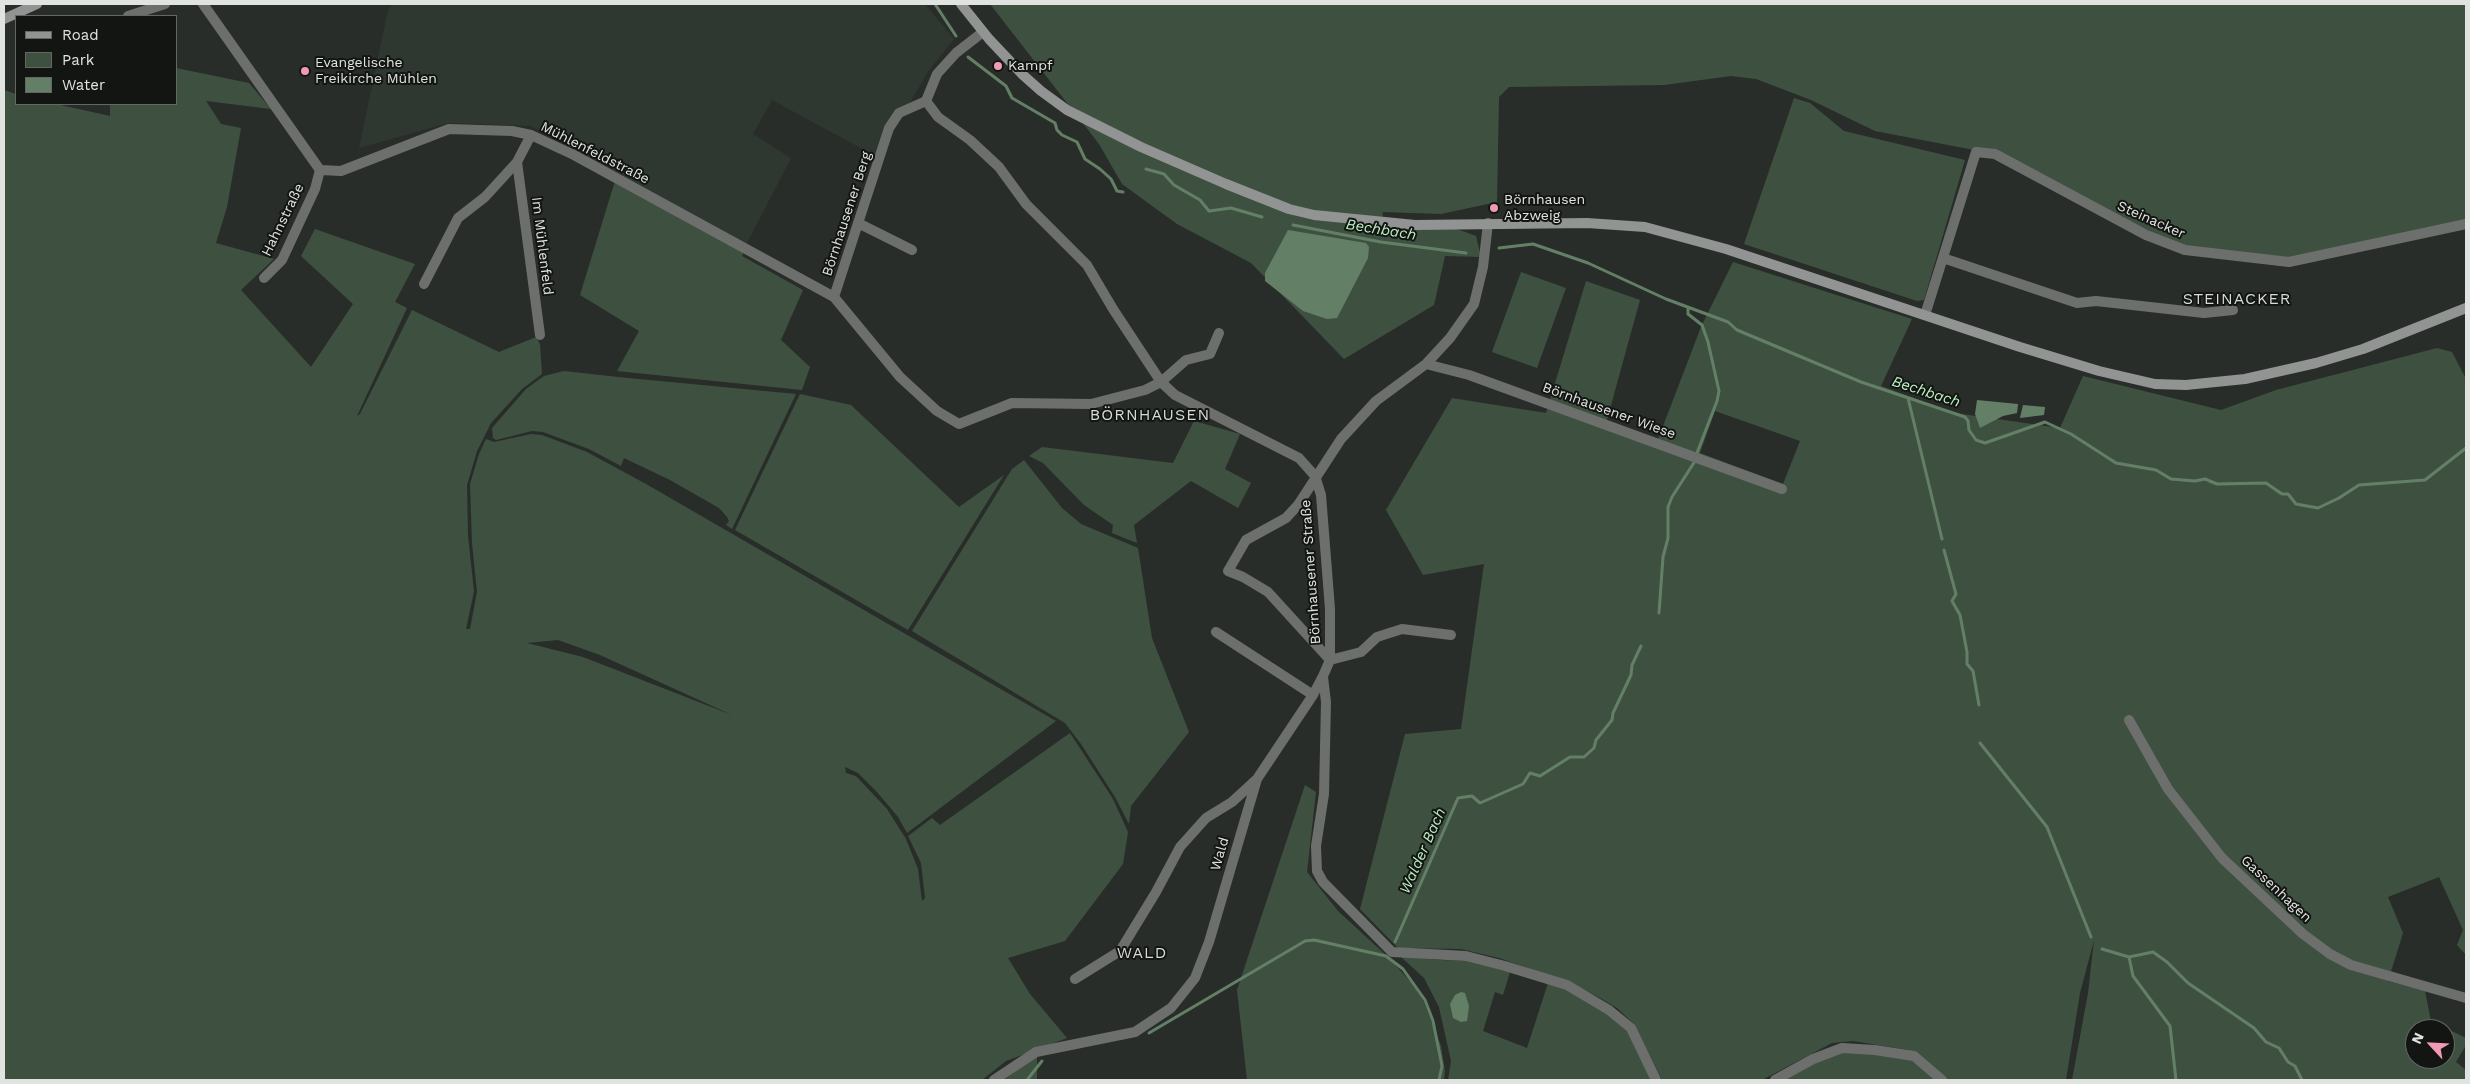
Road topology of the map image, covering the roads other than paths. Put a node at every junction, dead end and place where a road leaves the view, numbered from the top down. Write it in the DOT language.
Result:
graph roads {
  1 [pos="37,4"];
  2 [pos="165,4"];
  3 [pos="203,4"];
  4 [pos="961,4"];
  5 [pos="131,15"];
  6 [pos="4,19"];
  7 [pos="986,35"];
  8 [pos="926,101"];
  9 [pos="531,135"];
  10 [pos="517,162"];
  11 [pos="320,170"];
  12 [pos="1488,223"];
  13 [pos="858,224"];
  14 [pos="2466,224"];
  15 [pos="912,250"];
  16 [pos="1943,258"];
  17 [pos="264,278"];
  18 [pos="424,284"];
  19 [pos="834,297"];
  20 [pos="2466,308"];
  21 [pos="2233,310"];
  22 [pos="1925,315"];
  23 [pos="1219,333"];
  24 [pos="540,334"];
  25 [pos="1426,364"];
  26 [pos="1161,382"];
  27 [pos="1315,476"];
  28 [pos="1782,489"];
  29 [pos="1216,632"];
  30 [pos="1451,635"];
  31 [pos="1330,660"];
  32 [pos="1323,676"];
  33 [pos="1313,695"];
  34 [pos="2128,720"];
  35 [pos="1257,779"];
  36 [pos="1075,979"];
  37 [pos="2466,998"];
  38 [pos="994,1080"];
  39 [pos="1656,1080"];
  40 [pos="1775,1080"];
  41 [pos="1942,1080"];
  1 -- 6 [label="main road"];
  2 -- 5 [label="street"];
  3 -- 11 [label="street"];
  4 -- 7 [label="main road"];
  7 -- 8 [label="street"];
  7 -- 12 [label="main road"];
  8 -- 13 [label="street, Börnhausener Berg"];
  8 -- 26 [label="street, Börnhausener Straße"];
  9 -- 10 [label="street"];
  9 -- 11 [label="street, Mühlenfeldstraße"];
  9 -- 19 [label="street, Mühlenfeldstraße"];
  10 -- 18 [label="street"];
  10 -- 24 [label="street, Im Mühlenfeld"];
  11 -- 17 [label="street, Hahnstraße"];
  12 -- 22 [label="main road"];
  12 -- 25 [label="street"];
  13 -- 15 [label="street"];
  13 -- 19 [label="street, Börnhausener Berg"];
  14 -- 16 [label="street, Steinacker"];
  16 -- 21 [label="street"];
  16 -- 22 [label="street, Steinacker"];
  19 -- 26 [label="street, Börnhausener Berg"];
  20 -- 22 [label="main road"];
  23 -- 26 [label="street"];
  25 -- 27 [label="street"];
  25 -- 28 [label="street, Börnhausener Wiese"];
  26 -- 27 [label="street, Börnhausener Straße"];
  27 -- 31 [label="street, Börnhausener Straße"];
  27 -- 31 [label="street"];
  29 -- 33 [label="street"];
  30 -- 31 [label="street"];
  31 -- 32 [label="street, Börnhausener Straße"];
  32 -- 33 [label="street, Börnhausener Straße"];
  32 -- 39 [label="street"];
  33 -- 35 [label="street, Börnhausener Straße"];
  34 -- 37 [label="street, Gassenhagen"];
  35 -- 36 [label="street, Wald"];
  35 -- 38 [label="street, Wald"];
  40 -- 41 [label="street"];
}
